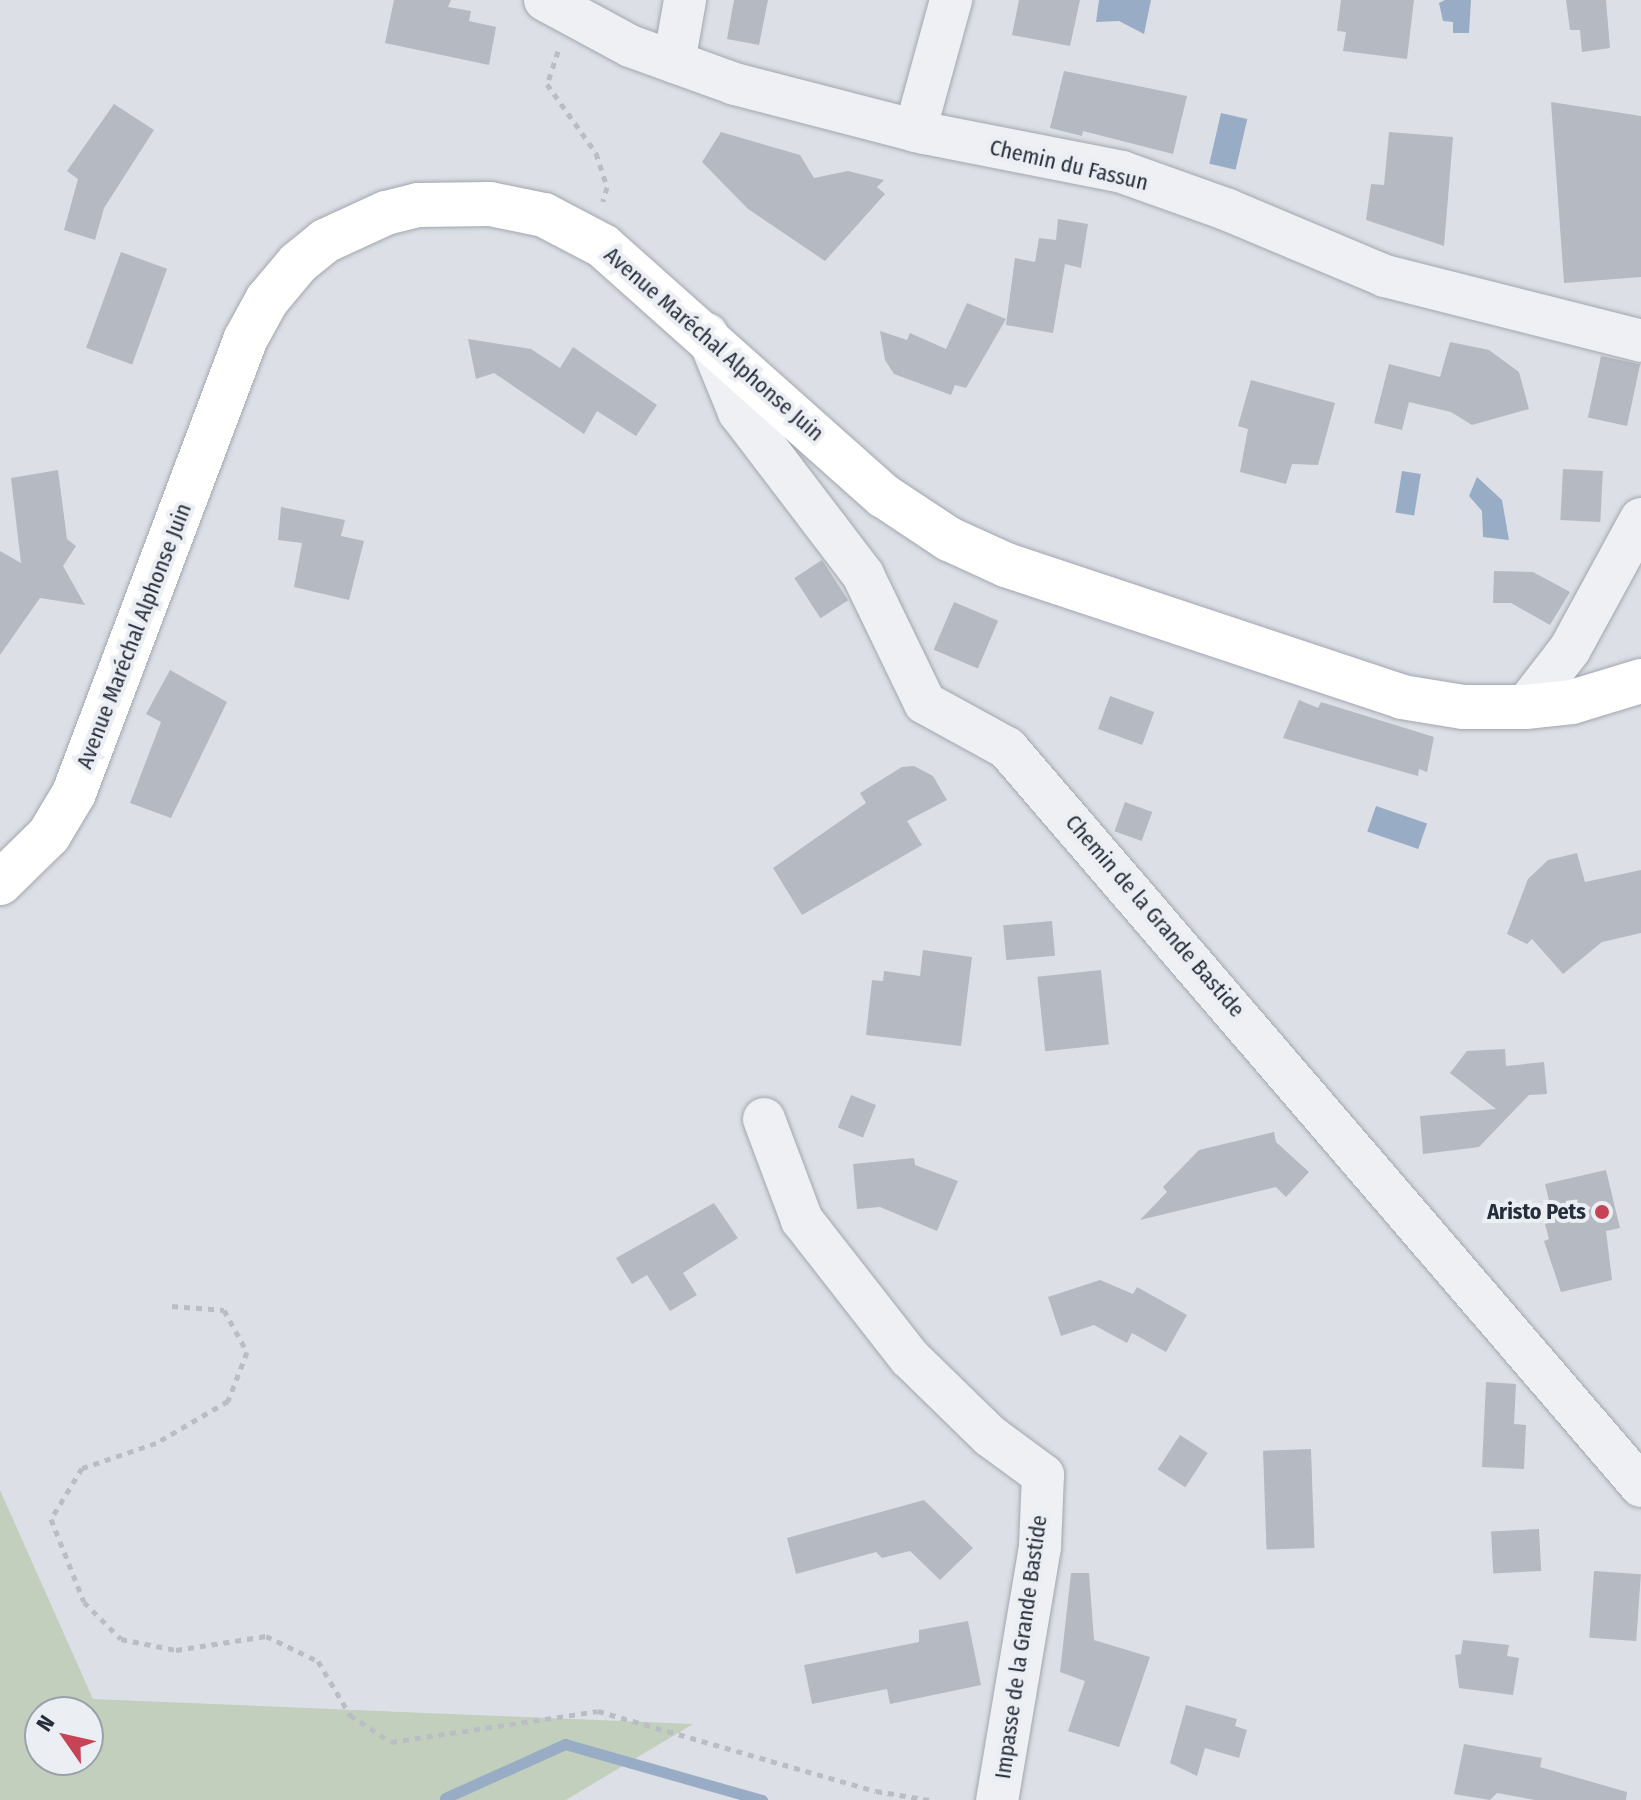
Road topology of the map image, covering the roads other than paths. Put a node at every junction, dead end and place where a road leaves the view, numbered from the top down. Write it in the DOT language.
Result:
graph roads {
  1 [pos="685,0"];
  2 [pos="951,0"];
  3 [pos="557,8"];
  4 [pos="674,62"];
  5 [pos="915,131"];
  6 [pos="707,334"];
  7 [pos="1641,341"];
  8 [pos="1641,519"];
  9 [pos="1641,681"];
  10 [pos="1525,707"];
  11 [pos="0,883"];
  12 [pos="764,1119"];
  13 [pos="1641,1486"];
  14 [pos="997,1800"];
  1 -- 4 [label="street"];
  2 -- 5 [label="street"];
  3 -- 4 [label="street, Chemin du Fassun"];
  4 -- 5 [label="street, Chemin du Fassun"];
  5 -- 7 [label="street, Chemin du Fassun"];
  6 -- 10 [label="main road, Avenue Maréchal Alphonse Juin"];
  6 -- 11 [label="main road, Avenue Maréchal Alphonse Juin"];
  6 -- 13 [label="street, Chemin de la Grande Bastide"];
  8 -- 10 [label="street"];
  9 -- 10 [label="main road, Avenue Maréchal Alphonse Juin"];
  12 -- 14 [label="street, Impasse de la Grande Bastide"];
}
